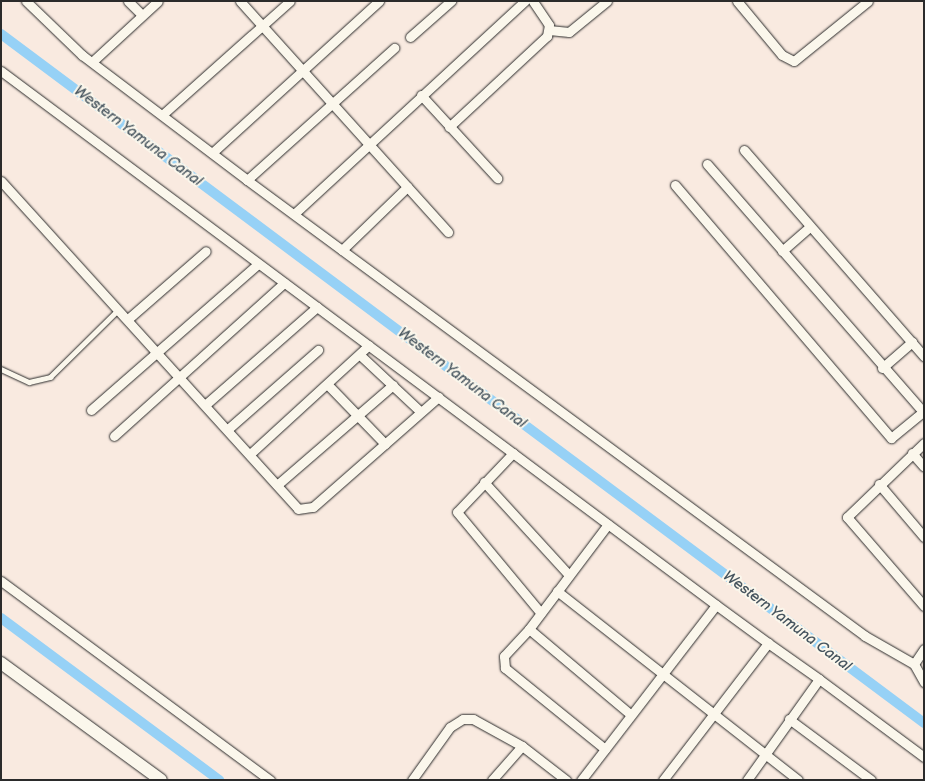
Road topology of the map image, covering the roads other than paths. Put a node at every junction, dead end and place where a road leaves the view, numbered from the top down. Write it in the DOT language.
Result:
graph roads {
  1 [pos="26,1"];
  2 [pos="128,1"];
  3 [pos="158,1"];
  4 [pos="240,1"];
  5 [pos="290,1"];
  6 [pos="379,1"];
  7 [pos="451,1"];
  8 [pos="525,1"];
  9 [pos="532,1"];
  10 [pos="607,1"];
  11 [pos="737,1"];
  12 [pos="868,1"];
  13 [pos="142,15"];
  14 [pos="261,26"];
  15 [pos="549,30"];
  16 [pos="410,37"];
  17 [pos="394,48"];
  18 [pos="92,62"];
  19 [pos="300,71"];
  20 [pos="1,72"];
  21 [pos="422,96"];
  22 [pos="331,104"];
  23 [pos="162,115"];
  24 [pos="448,127"];
  25 [pos="368,144"];
  26 [pos="744,150"];
  27 [pos="212,153"];
  28 [pos="707,164"];
  29 [pos="497,178"];
  30 [pos="247,180"];
  31 [pos="1,181"];
  32 [pos="675,184"];
  33 [pos="407,187"];
  34 [pos="294,214"];
  35 [pos="810,227"];
  36 [pos="448,232"];
  37 [pos="342,250"];
  38 [pos="206,251"];
  39 [pos="782,251"];
  40 [pos="258,264"];
  41 [pos="284,283"];
  42 [pos="317,307"];
  43 [pos="119,309"];
  44 [pos="128,319"];
  45 [pos="912,342"];
  46 [pos="370,345"];
  47 [pos="318,350"];
  48 [pos="157,352"];
  49 [pos="360,355"];
  50 [pos="924,356"];
  51 [pos="882,368"];
  52 [pos="1,369"];
  53 [pos="180,377"];
  54 [pos="328,384"];
  55 [pos="393,385"];
  56 [pos="438,397"];
  57 [pos="205,405"];
  58 [pos="91,410"];
  59 [pos="421,412"];
  60 [pos="923,412"];
  61 [pos="358,416"];
  62 [pos="228,429"];
  63 [pos="114,436"];
  64 [pos="924,443"];
  65 [pos="385,444"];
  66 [pos="513,453"];
  67 [pos="912,453"];
  68 [pos="250,454"];
  69 [pos="924,467"];
  70 [pos="484,482"];
  71 [pos="879,484"];
  72 [pos="277,485"];
  73 [pos="608,524"];
  74 [pos="924,537"];
  75 [pos="569,575"];
  76 [pos="1,581"];
  77 [pos="557,591"];
  78 [pos="716,605"];
  79 [pos="924,606"];
  80 [pos="541,613"];
  81 [pos="529,630"];
  82 [pos="768,643"];
  83 [pos="924,649"];
  84 [pos="1,663"];
  85 [pos="914,664"];
  86 [pos="662,674"];
  87 [pos="819,679"];
  88 [pos="924,682"];
  89 [pos="714,715"];
  90 [pos="632,716"];
  91 [pos="789,720"];
  92 [pos="522,746"];
  93 [pos="606,749"];
  94 [pos="765,755"];
  95 [pos="924,757"];
  96 [pos="161,780"];
  97 [pos="270,780"];
  98 [pos="412,780"];
  99 [pos="492,780"];
  100 [pos="566,780"];
  101 [pos="581,780"];
  102 [pos="664,780"];
  103 [pos="747,780"];
  104 [pos="798,780"];
  105 [pos="871,780"];
  1 -- 18 [label="street"];
  2 -- 13 [label="street"];
  3 -- 13 [label="street"];
  4 -- 14 [label="street"];
  5 -- 14 [label="street"];
  6 -- 19 [label="street"];
  7 -- 16 [label="street"];
  8 -- 21 [label="street"];
  9 -- 15 [label="street"];
  10 -- 15 [label="street"];
  11 -- 12 [label="street"];
  13 -- 18 [label="street"];
  14 -- 19 [label="street"];
  14 -- 23 [label="street"];
  15 -- 24 [label="street"];
  17 -- 22 [label="street"];
  18 -- 23 [label="street"];
  19 -- 22 [label="street"];
  19 -- 27 [label="street"];
  20 -- 40 [label="street"];
  21 -- 24 [label="street"];
  21 -- 25 [label="street"];
  22 -- 25 [label="street"];
  22 -- 30 [label="street"];
  23 -- 27 [label="street"];
  24 -- 29 [label="street"];
  25 -- 33 [label="street"];
  25 -- 34 [label="street"];
  26 -- 35 [label="street"];
  27 -- 30 [label="street"];
  28 -- 39 [label="street"];
  30 -- 34 [label="street"];
  31 -- 43 [label="street"];
  32 -- 60 [label="street"];
  33 -- 36 [label="street"];
  33 -- 37 [label="street"];
  34 -- 37 [label="street"];
  35 -- 39 [label="street"];
  35 -- 45 [label="street"];
  37 -- 85 [label="street"];
  38 -- 44 [label="street"];
  39 -- 51 [label="street"];
  40 -- 41 [label="street"];
  40 -- 48 [label="street"];
  41 -- 42 [label="street"];
  41 -- 53 [label="street"];
  42 -- 46 [label="street"];
  42 -- 57 [label="street"];
  43 -- 44 [label="street"];
  43 -- 52 [label="lane"];
  44 -- 48 [label="street"];
  45 -- 50 [label="street"];
  45 -- 51 [label="street"];
  46 -- 49 [label="street"];
  46 -- 56 [label="street"];
  47 -- 62 [label="street"];
  48 -- 53 [label="street"];
  48 -- 58 [label="street"];
  49 -- 54 [label="street"];
  49 -- 55 [label="street"];
  51 -- 60 [label="street"];
  53 -- 57 [label="street"];
  53 -- 63 [label="street"];
  54 -- 61 [label="street"];
  54 -- 68 [label="street"];
  55 -- 59 [label="street"];
  55 -- 61 [label="street"];
  56 -- 59 [label="street"];
  56 -- 66 [label="street"];
  57 -- 62 [label="street"];
  59 -- 65 [label="street"];
  61 -- 65 [label="street"];
  61 -- 72 [label="street"];
  62 -- 68 [label="street"];
  64 -- 67 [label="street"];
  65 -- 72 [label="street"];
  66 -- 70 [label="street"];
  66 -- 73 [label="street"];
  67 -- 69 [label="street"];
  67 -- 71 [label="street"];
  68 -- 72 [label="street"];
  70 -- 75 [label="street"];
  70 -- 80 [label="street"];
  71 -- 74 [label="street"];
  71 -- 79 [label="street"];
  73 -- 75 [label="street"];
  73 -- 78 [label="street"];
  75 -- 77 [label="street"];
  76 -- 97 [label="street"];
  77 -- 80 [label="street"];
  77 -- 86 [label="street"];
  78 -- 82 [label="street"];
  78 -- 86 [label="street"];
  80 -- 81 [label="street"];
  81 -- 90 [label="street"];
  81 -- 93 [label="street"];
  82 -- 87 [label="street"];
  82 -- 89 [label="street"];
  83 -- 85 [label="street"];
  84 -- 96 [label="main road"];
  85 -- 88 [label="street"];
  86 -- 89 [label="street"];
  86 -- 90 [label="street"];
  87 -- 91 [label="street"];
  87 -- 95 [label="street"];
  89 -- 94 [label="street"];
  89 -- 102 [label="street"];
  90 -- 93 [label="street"];
  91 -- 94 [label="street"];
  91 -- 105 [label="street"];
  92 -- 98 [label="street"];
  92 -- 99 [label="street"];
  92 -- 100 [label="street"];
  93 -- 101 [label="street"];
  94 -- 103 [label="street"];
  94 -- 104 [label="street"];
}
